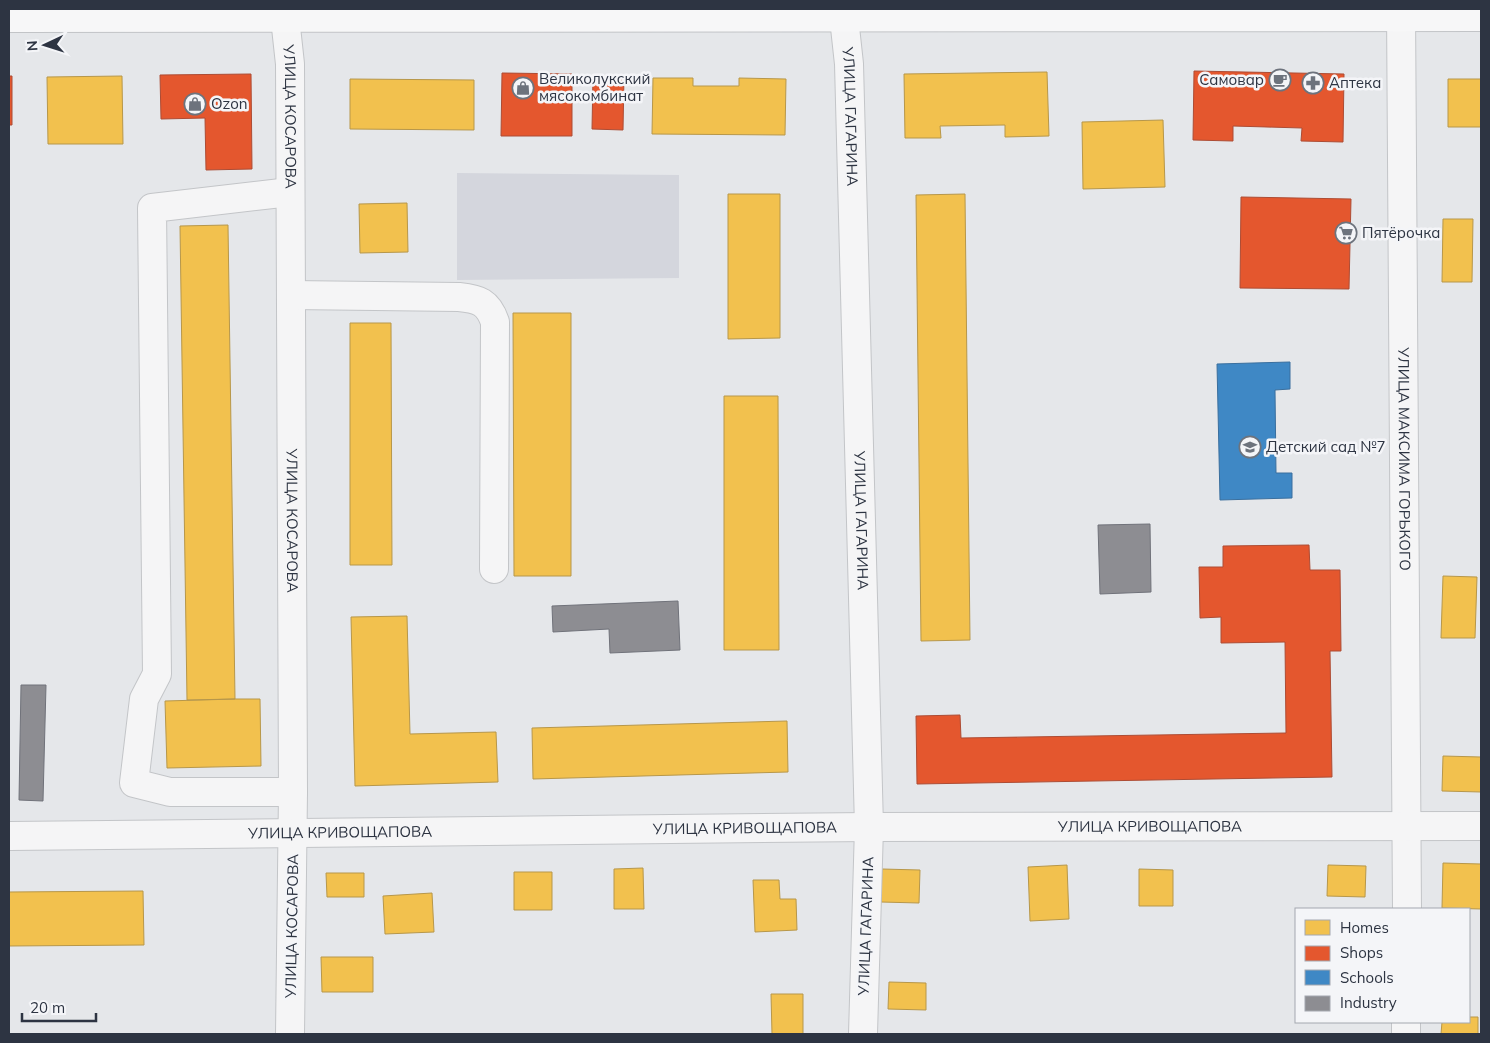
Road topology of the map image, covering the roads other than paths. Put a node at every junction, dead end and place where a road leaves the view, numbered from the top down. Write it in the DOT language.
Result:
graph roads {
  1 [pos="1401,12"];
  2 [pos="284,13"];
  3 [pos="843,13"];
  4 [pos="1481,17"];
  5 [pos="9,18"];
  6 [pos="290,192"];
  7 [pos="291,295"];
  8 [pos="494,569"];
  9 [pos="293,792"];
  10 [pos="1407,825"];
  11 [pos="1481,826"];
  12 [pos="869,827"];
  13 [pos="293,832"];
  14 [pos="9,836"];
  15 [pos="1407,908"];
  16 [pos="290,1034"];
  17 [pos="863,1034"];
  1 -- 3 [label="main road"];
  1 -- 4 [label="main road"];
  1 -- 10 [label="street, УЛИЦА МАКСИМА ГОРЬКОГО"];
  2 -- 3 [label="main road"];
  2 -- 5 [label="main road"];
  2 -- 6 [label="street, УЛИЦА КОСАРОВА"];
  3 -- 12 [label="street, УЛИЦА ГАГАРИНА"];
  6 -- 7 [label="street, УЛИЦА КОСАРОВА"];
  6 -- 9 [label="street"];
  7 -- 8 [label="street"];
  7 -- 9 [label="street, УЛИЦА КОСАРОВА"];
  9 -- 13 [label="street, УЛИЦА КОСАРОВА"];
  10 -- 11 [label="street, УЛИЦА КРИВОЩАПОВА"];
  10 -- 12 [label="street, УЛИЦА КРИВОЩАПОВА"];
  10 -- 15 [label="street, УЛИЦА МАКСИМА ГОРЬКОГО"];
  12 -- 13 [label="street, УЛИЦА КРИВОЩАПОВА"];
  12 -- 17 [label="street, УЛИЦА ГАГАРИНА"];
  13 -- 14 [label="street, УЛИЦА КРИВОЩАПОВА"];
  13 -- 16 [label="street, УЛИЦА КОСАРОВА"];
}
